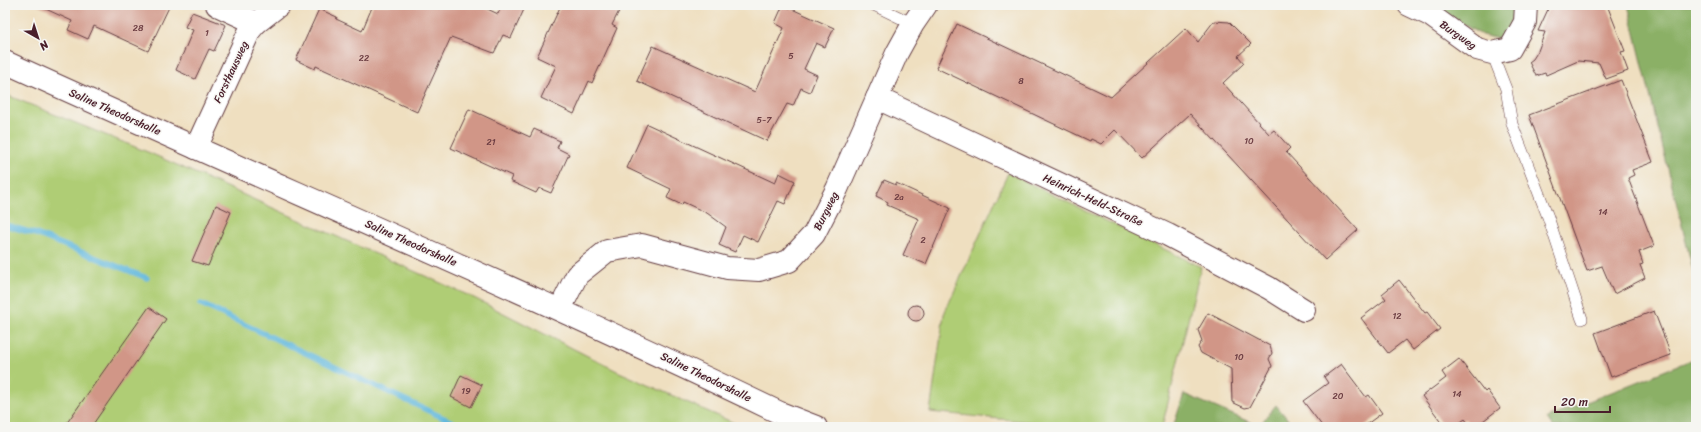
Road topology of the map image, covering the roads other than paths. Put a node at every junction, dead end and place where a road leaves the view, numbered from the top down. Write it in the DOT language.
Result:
graph roads {
  1 [pos="217,5"];
  2 [pos="279,5"];
  3 [pos="874,5"];
  4 [pos="926,5"];
  5 [pos="1409,5"];
  6 [pos="1526,5"];
  7 [pos="256,23"];
  8 [pos="912,24"];
  9 [pos="1492,53"];
  10 [pos="5,62"];
  11 [pos="877,98"];
  12 [pos="196,148"];
  13 [pos="560,309"];
  14 [pos="1304,310"];
  15 [pos="1582,319"];
  16 [pos="816,427"];
  1 -- 7 [label="street"];
  2 -- 7 [label="street, Forsthausweg"];
  3 -- 8 [label="lane"];
  4 -- 8 [label="street, Burgweg"];
  5 -- 9 [label="street, Burgweg"];
  6 -- 9 [label="street"];
  7 -- 12 [label="street, Forsthausweg"];
  8 -- 11 [label="street, Burgweg"];
  9 -- 15 [label="lane"];
  10 -- 12 [label="street, Saline Theodorshalle"];
  11 -- 13 [label="street, Burgweg"];
  11 -- 14 [label="street, Heinrich-Held-Straße"];
  12 -- 13 [label="street, Saline Theodorshalle"];
  13 -- 16 [label="street, Saline Theodorshalle"];
}
